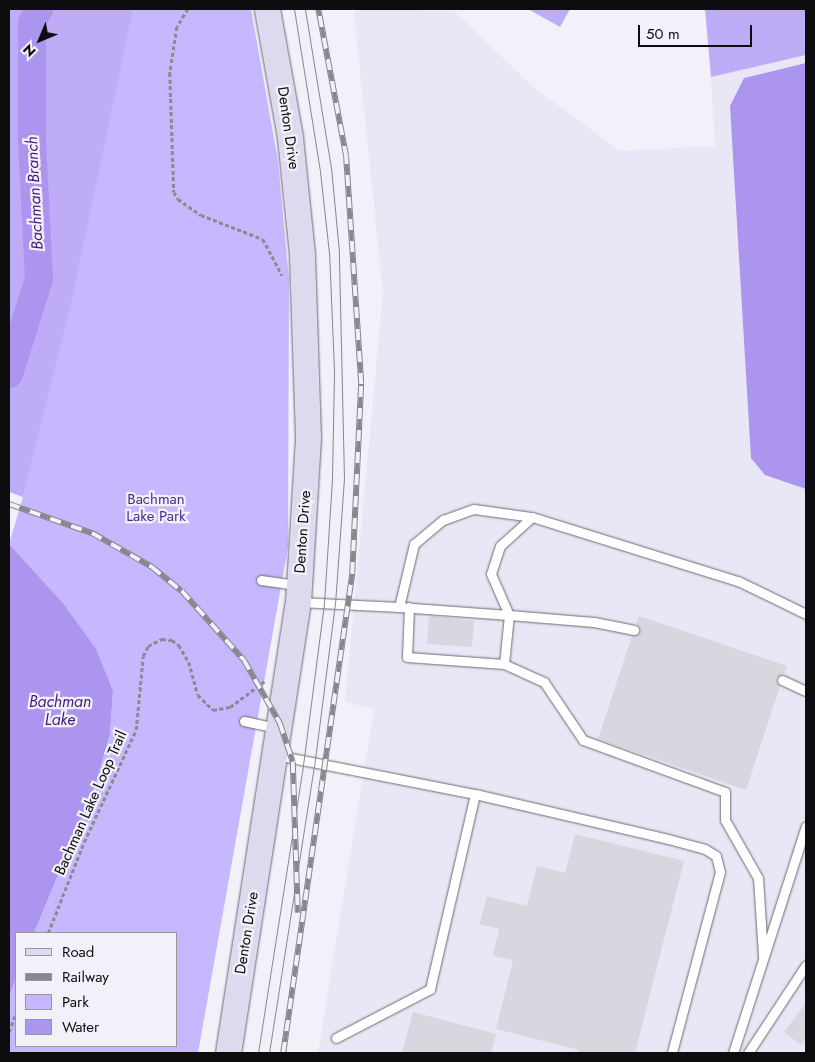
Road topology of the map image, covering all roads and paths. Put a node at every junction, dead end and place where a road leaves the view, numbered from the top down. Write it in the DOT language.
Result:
graph roads {
  1 [pos="188,9"];
  2 [pos="267,9"];
  3 [pos="283,278"];
  4 [pos="532,517"];
  5 [pos="261,580"];
  6 [pos="299,593"];
  7 [pos="399,607"];
  8 [pos="409,607"];
  9 [pos="509,614"];
  10 [pos="806,614"];
  11 [pos="634,630"];
  12 [pos="504,664"];
  13 [pos="269,678"];
  14 [pos="782,680"];
  15 [pos="806,691"];
  16 [pos="244,721"];
  17 [pos="279,728"];
  18 [pos="276,755"];
  19 [pos="475,794"];
  20 [pos="806,826"];
  21 [pos="48,932"];
  22 [pos="763,956"];
  23 [pos="806,965"];
  24 [pos="15,1016"];
  25 [pos="9,1032"];
  26 [pos="336,1038"];
  27 [pos="228,1053"];
  28 [pos="672,1053"];
  29 [pos="733,1053"];
  30 [pos="748,1053"];
  1 -- 3 [label="path"];
  2 -- 6 [label="main road, Denton Drive"];
  4 -- 7 [label="lane"];
  4 -- 9 [label="lane"];
  4 -- 10 [label="lane"];
  5 -- 6 [label="lane"];
  6 -- 7 [label="lane"];
  6 -- 17 [label="main road, Denton Drive"];
  7 -- 8 [label="lane"];
  8 -- 9 [label="lane"];
  8 -- 12 [label="lane"];
  9 -- 11 [label="lane"];
  9 -- 12 [label="lane"];
  12 -- 22 [label="lane"];
  13 -- 21 [label="path, Bachman Lake Loop Trail"];
  14 -- 15 [label="lane"];
  16 -- 17 [label="lane"];
  17 -- 18 [label="main road, Denton Drive"];
  18 -- 19 [label="lane"];
  18 -- 27 [label="main road, Denton Drive"];
  19 -- 26 [label="lane"];
  19 -- 28 [label="lane"];
  20 -- 22 [label="lane"];
  22 -- 29 [label="lane"];
  23 -- 30 [label="lane"];
  24 -- 25 [label="path"];
}
